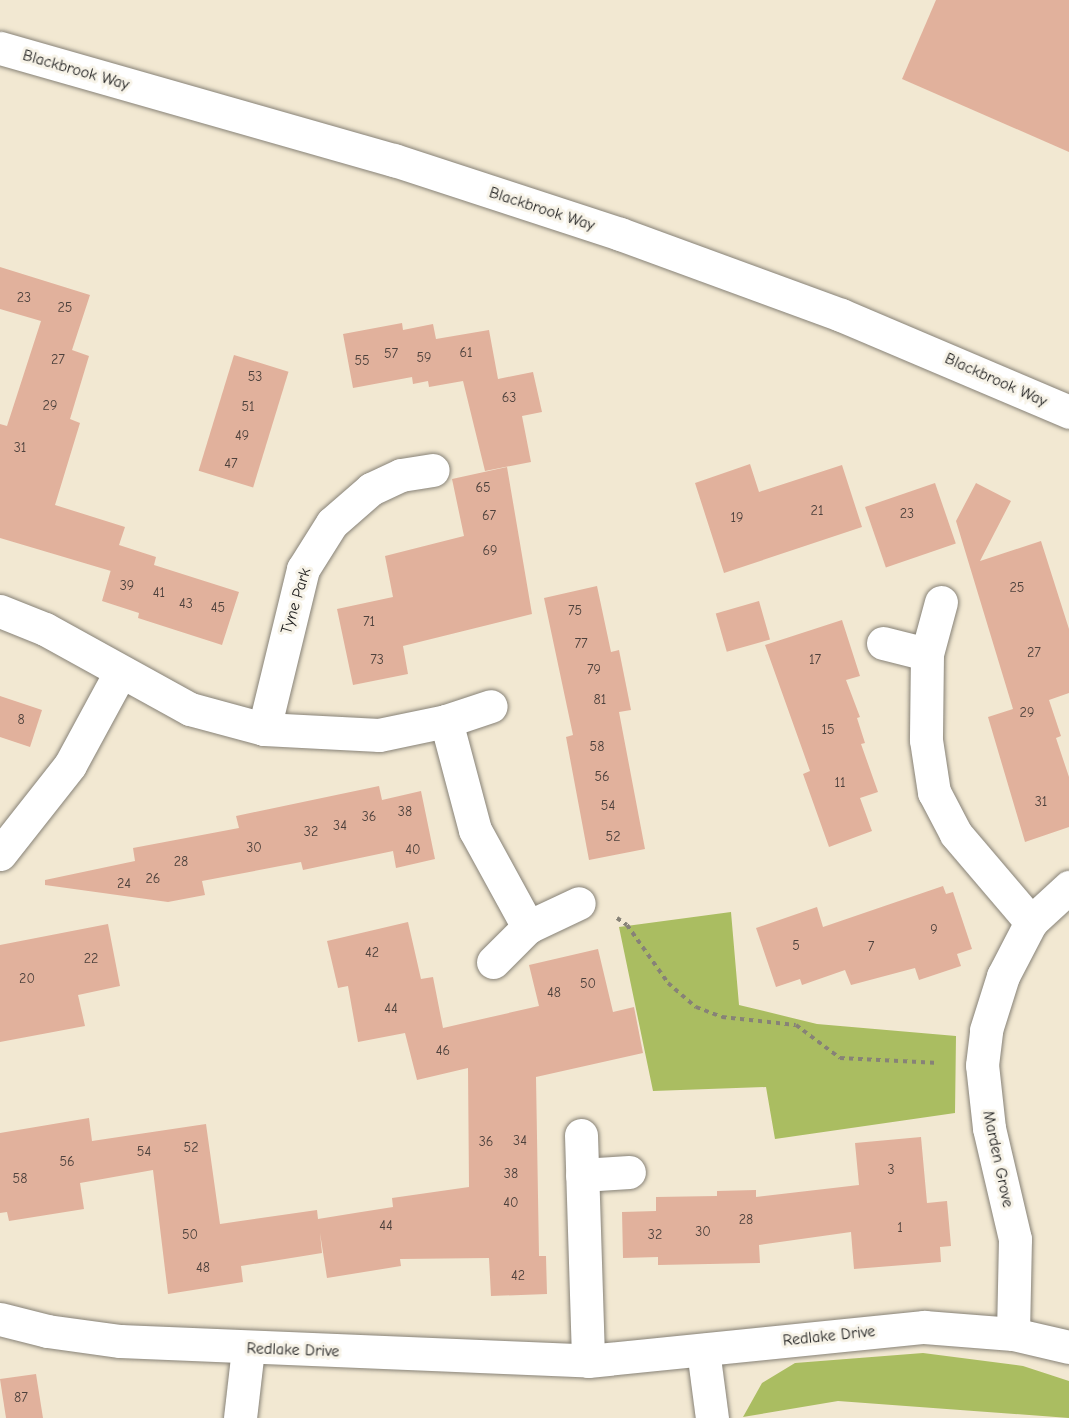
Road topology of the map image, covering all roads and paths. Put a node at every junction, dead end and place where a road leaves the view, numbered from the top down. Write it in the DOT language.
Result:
graph roads {
  1 [pos="0,48"];
  2 [pos="1069,412"];
  3 [pos="434,470"];
  4 [pos="941,602"];
  5 [pos="0,611"];
  6 [pos="883,643"];
  7 [pos="927,654"];
  8 [pos="120,673"];
  9 [pos="491,706"];
  10 [pos="446,722"];
  11 [pos="264,729"];
  12 [pos="0,854"];
  13 [pos="1069,887"];
  14 [pos="579,903"];
  15 [pos="1031,922"];
  16 [pos="528,927"];
  17 [pos="493,962"];
  18 [pos="982,1065"];
  19 [pos="581,1135"];
  20 [pos="629,1172"];
  21 [pos="582,1175"];
  22 [pos="0,1319"];
  23 [pos="1013,1334"];
  24 [pos="1069,1347"];
  25 [pos="248,1349"];
  26 [pos="703,1350"];
  27 [pos="588,1361"];
  28 [pos="240,1418"];
  29 [pos="712,1418"];
  1 -- 2 [label="street, Blackbrook Way"];
  3 -- 11 [label="street, Tyne Park"];
  4 -- 7 [label="street"];
  5 -- 8 [label="street"];
  6 -- 7 [label="street"];
  7 -- 15 [label="street"];
  8 -- 11 [label="street"];
  8 -- 12 [label="street"];
  9 -- 10 [label="street"];
  10 -- 11 [label="street"];
  10 -- 16 [label="street"];
  13 -- 15 [label="street, Marden Grove"];
  14 -- 16 [label="street"];
  14 -- 18 [label="path"];
  15 -- 18 [label="street, Marden Grove"];
  16 -- 17 [label="street"];
  18 -- 23 [label="street, Marden Grove"];
  19 -- 21 [label="street"];
  20 -- 21 [label="street"];
  21 -- 27 [label="street"];
  22 -- 25 [label="street, Redlake Drive"];
  23 -- 24 [label="street, Redlake Drive"];
  23 -- 26 [label="street, Redlake Drive"];
  25 -- 27 [label="street, Redlake Drive"];
  25 -- 28 [label="street"];
  26 -- 27 [label="street, Redlake Drive"];
  26 -- 29 [label="street"];
}
